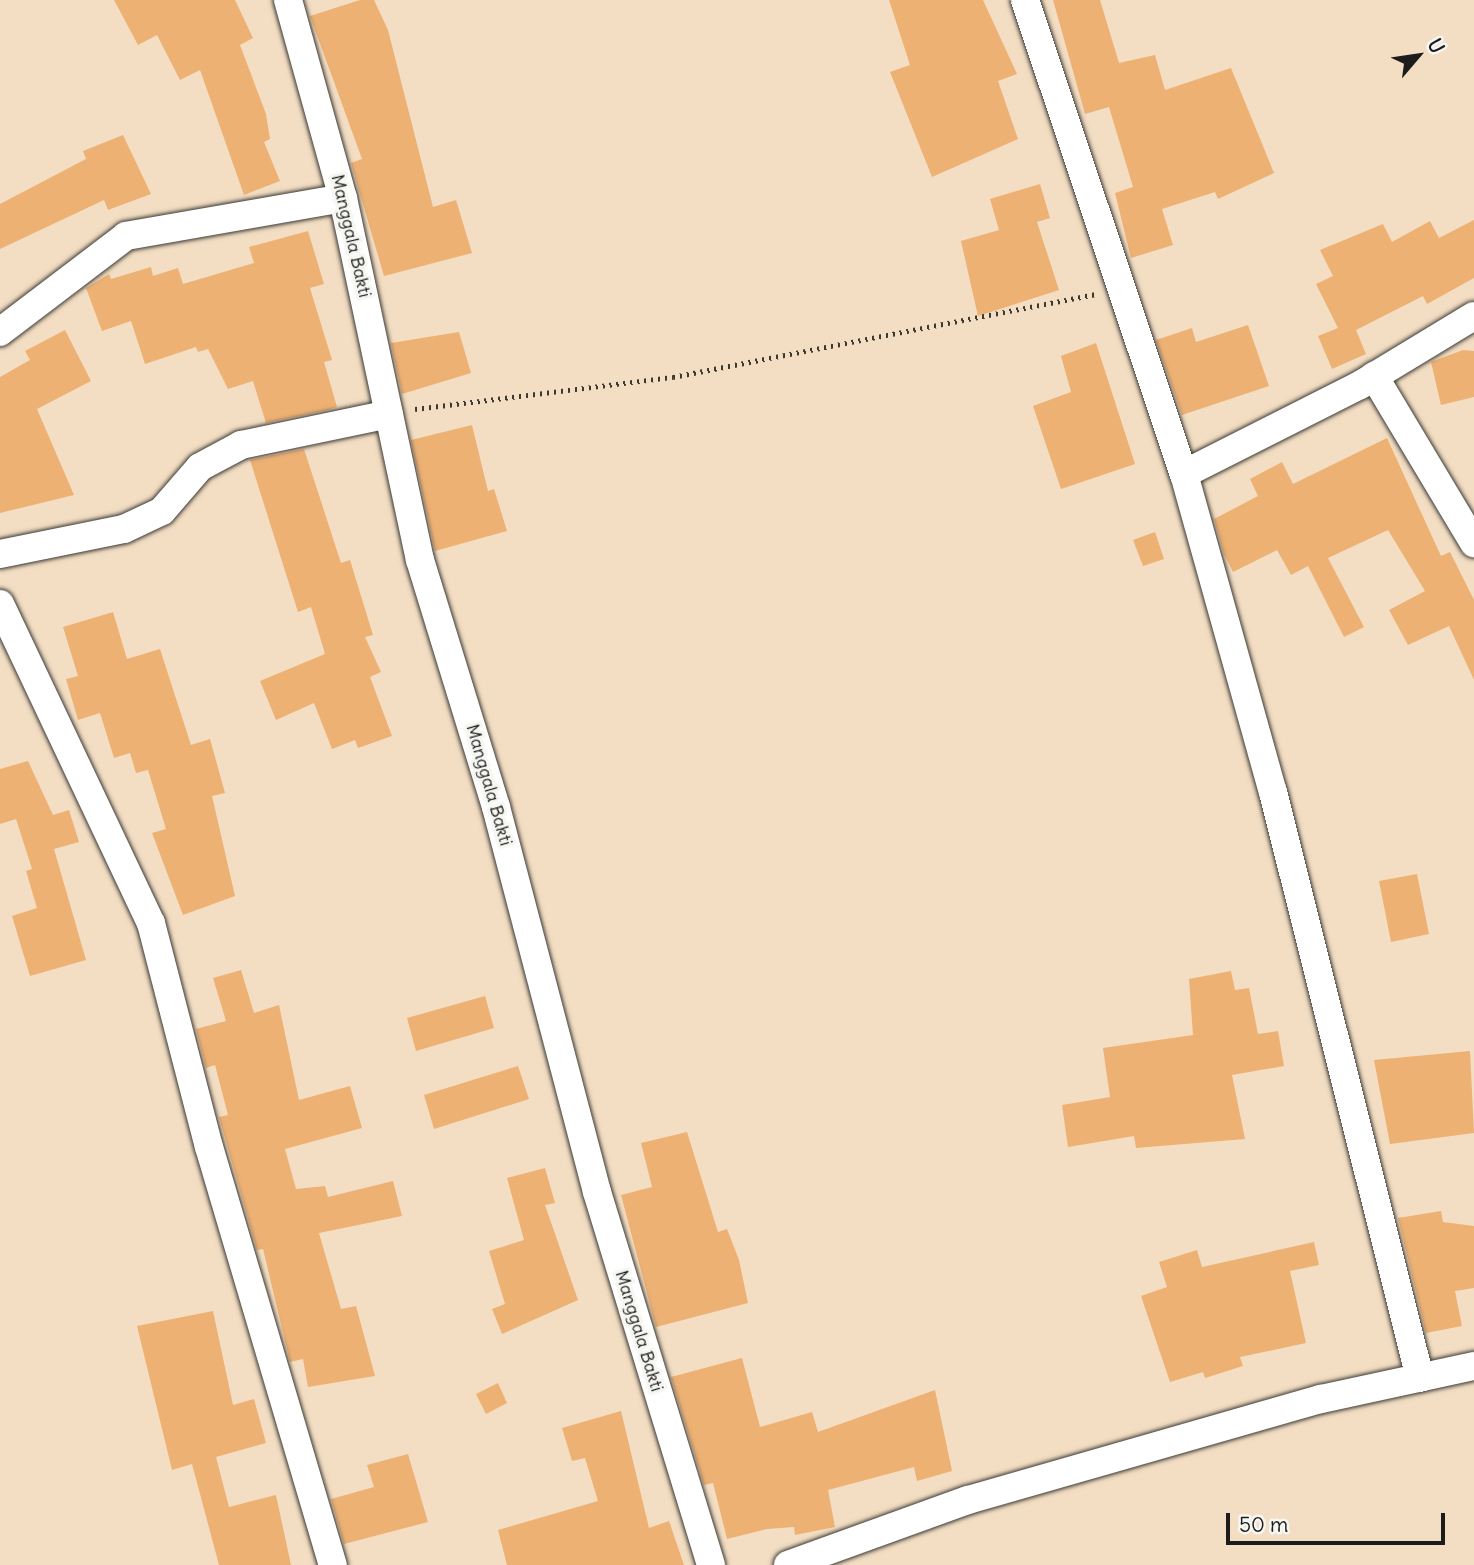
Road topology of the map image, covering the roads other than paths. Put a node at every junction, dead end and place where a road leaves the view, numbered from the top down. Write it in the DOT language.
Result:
graph roads {
  1 [pos="288,0"];
  2 [pos="1025,0"];
  3 [pos="343,198"];
  4 [pos="1474,316"];
  5 [pos="0,332"];
  6 [pos="1374,376"];
  7 [pos="389,414"];
  8 [pos="1184,474"];
  9 [pos="1474,543"];
  10 [pos="0,554"];
  11 [pos="0,604"];
  12 [pos="1474,1366"];
  13 [pos="1420,1378"];
  14 [pos="333,1565"];
  15 [pos="711,1565"];
  16 [pos="788,1565"];
  1 -- 3 [label="street, Manggala Bakti"];
  2 -- 8 [label="street"];
  3 -- 5 [label="street"];
  3 -- 7 [label="street, Manggala Bakti"];
  4 -- 6 [label="street"];
  6 -- 8 [label="street"];
  6 -- 9 [label="street"];
  7 -- 10 [label="street"];
  7 -- 15 [label="street, Manggala Bakti"];
  8 -- 13 [label="street"];
  11 -- 14 [label="street"];
  12 -- 13 [label="street"];
  13 -- 16 [label="street"];
}
